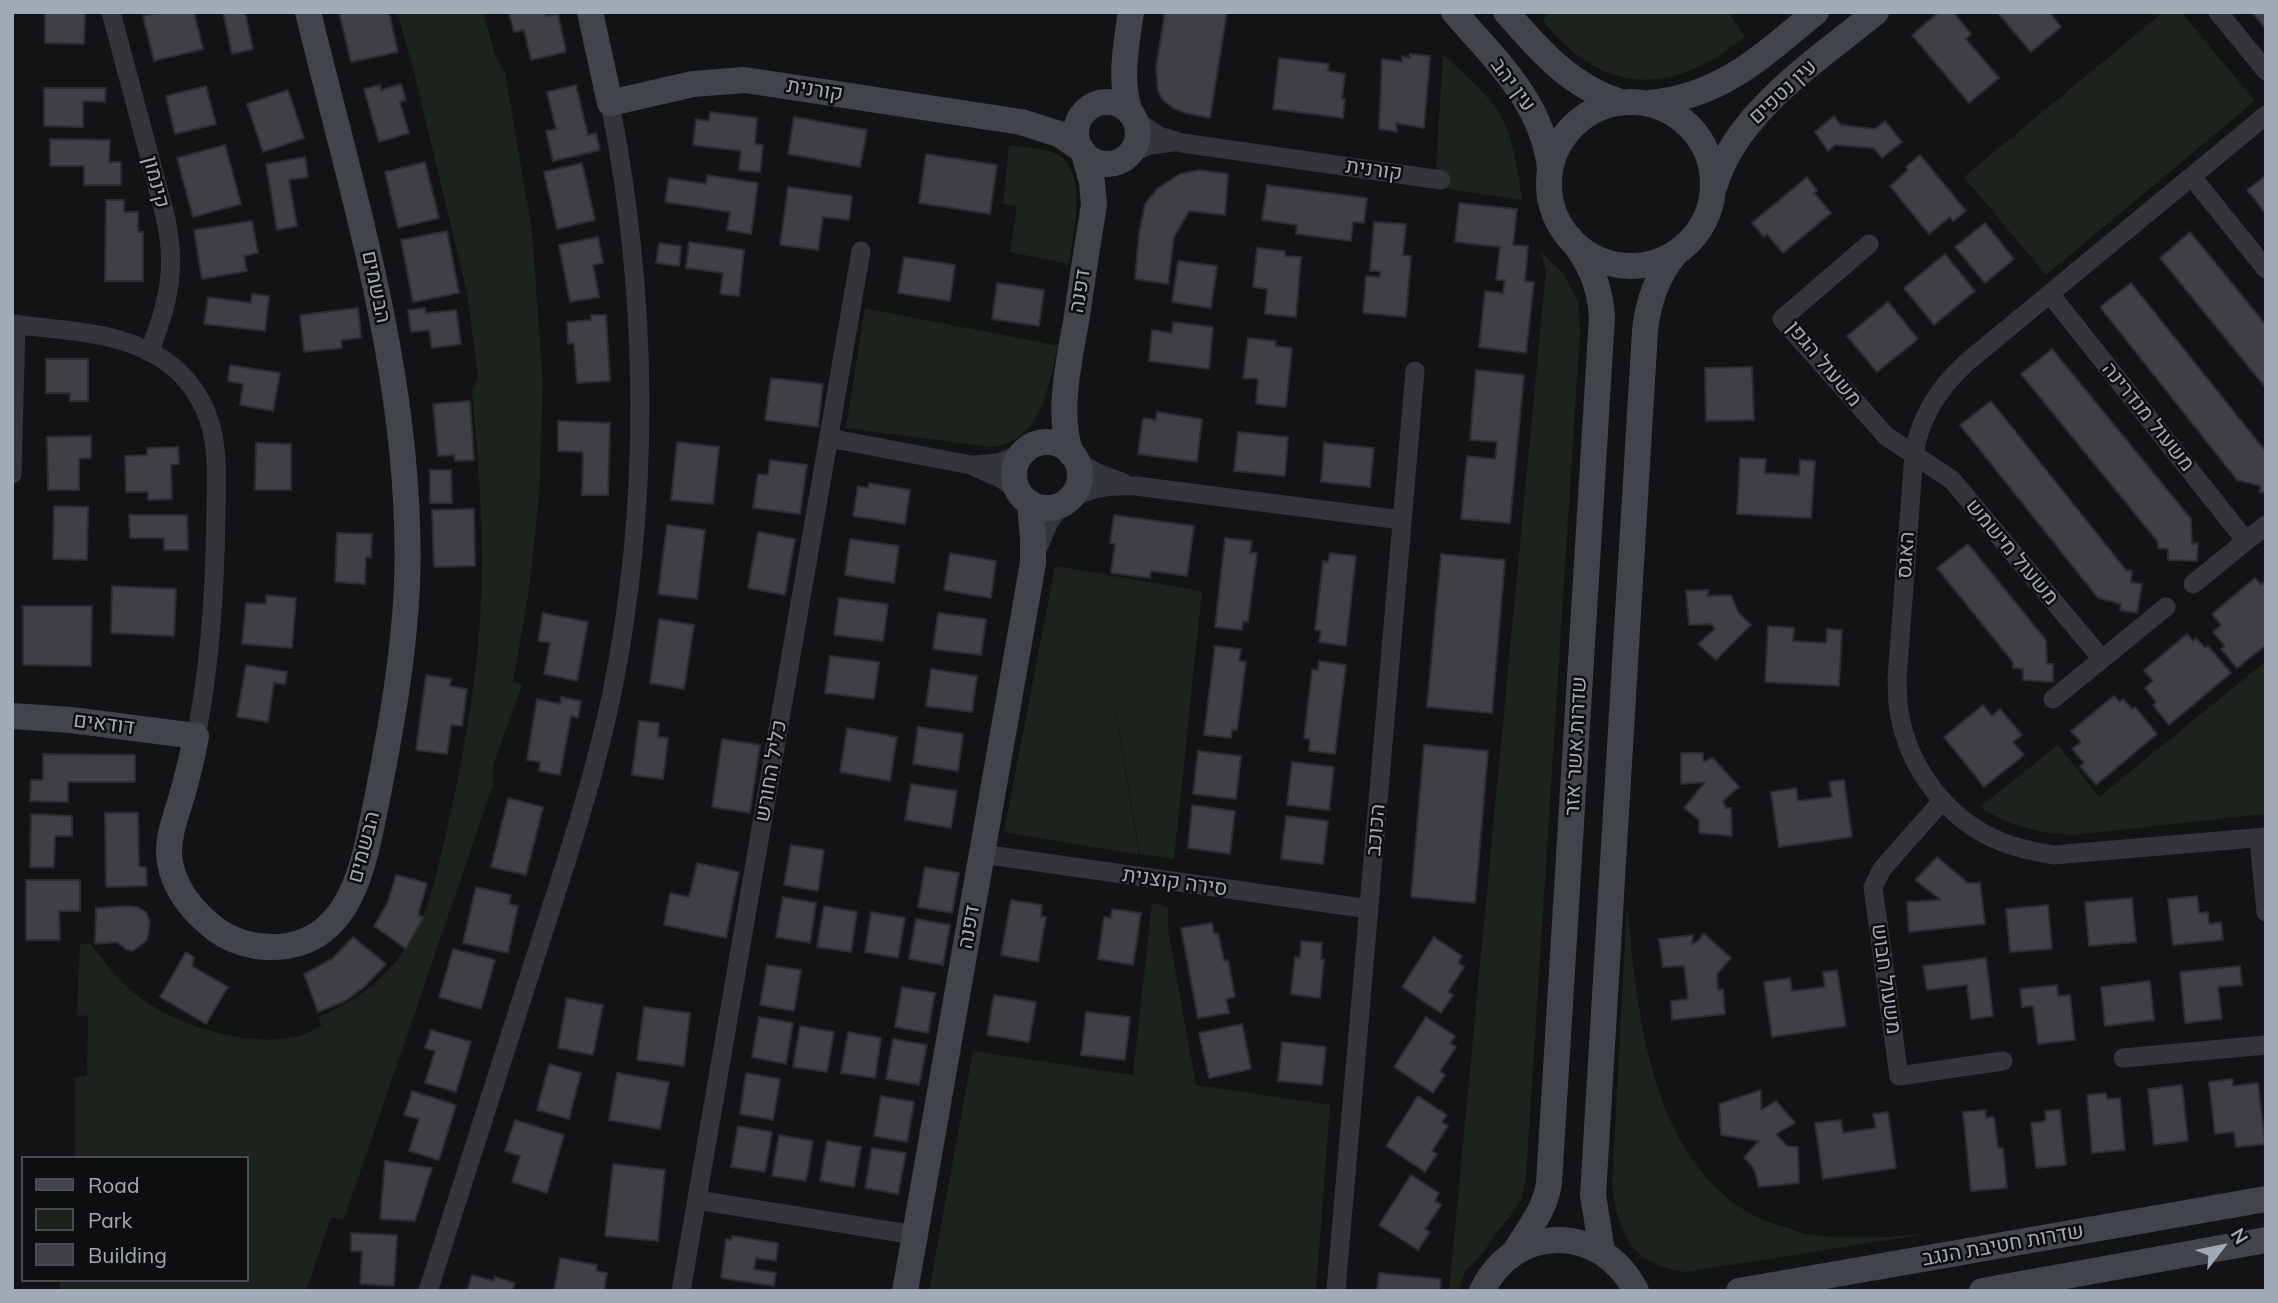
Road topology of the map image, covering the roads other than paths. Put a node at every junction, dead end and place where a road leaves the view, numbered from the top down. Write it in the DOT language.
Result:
graph roads {
  1 [pos="111,12"];
  2 [pos="308,12"];
  3 [pos="590,12"];
  4 [pos="1131,12"];
  5 [pos="1454,12"];
  6 [pos="1506,12"];
  7 [pos="1816,12"];
  8 [pos="1876,12"];
  9 [pos="2218,12"];
  10 [pos="1124,58"];
  11 [pos="2266,71"];
  12 [pos="1619,102"];
  13 [pos="610,103"];
  14 [pos="1650,103"];
  15 [pos="1093,106"];
  16 [pos="1132,116"];
  17 [pos="2266,116"];
  18 [pos="1021,122"];
  19 [pos="1182,143"];
  20 [pos="1082,151"];
  21 [pos="1127,156"];
  22 [pos="1550,170"];
  23 [pos="2192,177"];
  24 [pos="1441,180"];
  25 [pos="1713,190"];
  26 [pos="1093,210"];
  27 [pos="1570,238"];
  28 [pos="1869,244"];
  29 [pos="861,251"];
  30 [pos="1675,254"];
  31 [pos="2266,269"];
  32 [pos="2050,294"];
  33 [pos="14,324"];
  34 [pos="149,352"];
  35 [pos="1415,371"];
  36 [pos="1068,373"];
  37 [pos="829,438"];
  38 [pos="1028,450"];
  39 [pos="1073,456"];
  40 [pos="1914,456"];
  41 [pos="971,465"];
  42 [pos="12,474"];
  43 [pos="1136,486"];
  44 [pos="1025,498"];
  45 [pos="1066,501"];
  46 [pos="1402,520"];
  47 [pos="2266,525"];
  48 [pos="2246,541"];
  49 [pos="1032,563"];
  50 [pos="2193,584"];
  51 [pos="2166,607"];
  52 [pos="2102,659"];
  53 [pos="2053,699"];
  54 [pos="12,716"];
  55 [pos="196,736"];
  56 [pos="1942,801"];
  57 [pos="2262,838"];
  58 [pos="982,854"];
  59 [pos="1369,909"];
  60 [pos="2266,912"];
  61 [pos="2266,1045"];
  62 [pos="2123,1058"];
  63 [pos="2003,1060"];
  64 [pos="2266,1199"];
  65 [pos="697,1200"];
  66 [pos="915,1236"];
  67 [pos="2266,1240"];
  68 [pos="1602,1251"];
  69 [pos="1514,1252"];
  70 [pos="1639,1287"];
  71 [pos="1336,1290"];
  72 [pos="428,1291"];
  73 [pos="681,1291"];
  74 [pos="905,1291"];
  75 [pos="1482,1291"];
  76 [pos="1739,1291"];
  77 [pos="1982,1291"];
  1 -- 34 [label="street, קינמון"];
  2 -- 55 [label="street, הבשמים"];
  3 -- 13 [label="street"];
  4 -- 10 [label="street"];
  5 -- 22 [label="street, עין יהב"];
  6 -- 12 [label="street, עין יהב"];
  7 -- 14 [label="street, עין נטפים"];
  8 -- 25 [label="street, עין נטפים"];
  9 -- 11 [label="street"];
  10 -- 15 [label="street"];
  10 -- 16 [label="street"];
  12 -- 14 [label="street"];
  12 -- 22 [label="street"];
  13 -- 18 [label="street, קורנית"];
  13 -- 72 [label="street"];
  14 -- 25 [label="street"];
  15 -- 16 [label="street"];
  15 -- 18 [label="street, קורנית"];
  15 -- 20 [label="street"];
  16 -- 19 [label="street, קורנית"];
  16 -- 21 [label="street"];
  17 -- 23 [label="street, האגס"];
  18 -- 20 [label="street, קורנית"];
  19 -- 21 [label="street, קורנית"];
  19 -- 24 [label="street, קורנית"];
  20 -- 21 [label="street"];
  20 -- 26 [label="street, דפנה"];
  21 -- 26 [label="street, דפנה"];
  22 -- 27 [label="street"];
  23 -- 31 [label="street"];
  23 -- 32 [label="street, האגס"];
  25 -- 30 [label="street"];
  26 -- 36 [label="street, דפנה"];
  27 -- 30 [label="street"];
  27 -- 69 [label="street, שדרות אשר אזר"];
  28 -- 40 [label="street, משעול הגפן"];
  29 -- 37 [label="street, כליל החורש"];
  30 -- 68 [label="street, שדרות אשר אזר"];
  32 -- 40 [label="street, האגס"];
  32 -- 48 [label="street, משעול מנדרינה"];
  33 -- 34 [label="street, הבשמים"];
  33 -- 42 [label="street"];
  34 -- 55 [label="street, הבשמים"];
  35 -- 46 [label="street, הכוכב"];
  36 -- 38 [label="street, דפנה"];
  36 -- 39 [label="street, דפנה"];
  37 -- 41 [label="street"];
  37 -- 65 [label="street, כליל החורש"];
  38 -- 39 [label="street"];
  38 -- 41 [label="street"];
  38 -- 44 [label="street"];
  39 -- 43 [label="street"];
  39 -- 45 [label="street"];
  40 -- 52 [label="street, משעול מישמש"];
  40 -- 56 [label="street, האגס"];
  41 -- 44 [label="street"];
  43 -- 45 [label="street"];
  43 -- 46 [label="street"];
  44 -- 45 [label="street"];
  44 -- 49 [label="street, דפנה"];
  45 -- 49 [label="street, דפנה"];
  46 -- 59 [label="street, הכוכב"];
  47 -- 48 [label="street"];
  48 -- 50 [label="street"];
  49 -- 58 [label="street, דפנה"];
  51 -- 52 [label="street"];
  52 -- 53 [label="street"];
  54 -- 55 [label="street, דודאים"];
  56 -- 57 [label="street, האגס"];
  56 -- 63 [label="street, משעול חבוש"];
  57 -- 60 [label="street"];
  58 -- 59 [label="street, סירה קוצנית"];
  58 -- 66 [label="street, דפנה"];
  59 -- 71 [label="street, הכוכב"];
  61 -- 62 [label="street"];
  64 -- 76 [label="street, שדרות חטיבת הנגב"];
  65 -- 66 [label="street"];
  65 -- 73 [label="street, כליל החורש"];
  66 -- 74 [label="street, דפנה"];
  67 -- 77 [label="street, שדרות חטיבת הנגב"];
  68 -- 69 [label="street"];
  68 -- 70 [label="street"];
  69 -- 75 [label="street, שדרות אשר אזר"];
}
